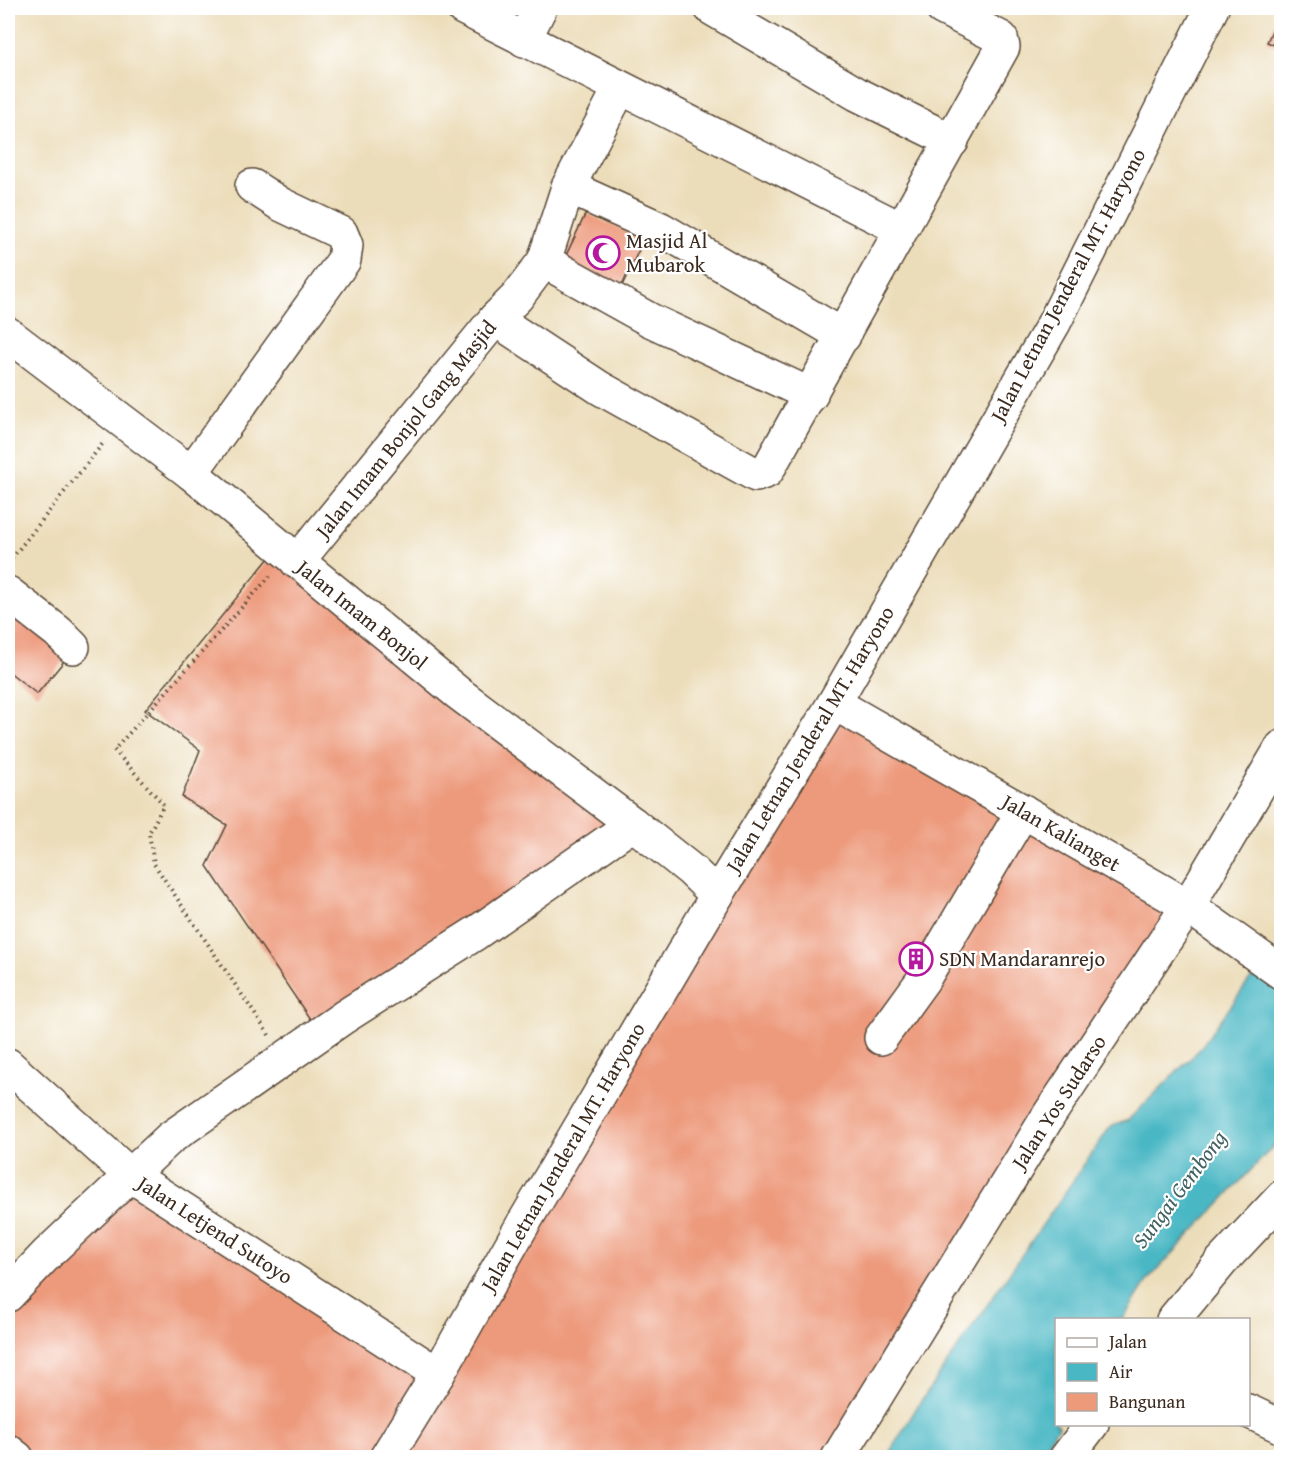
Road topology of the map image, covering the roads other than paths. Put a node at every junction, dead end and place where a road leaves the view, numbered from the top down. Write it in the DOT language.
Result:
graph roads {
  1 [pos="463,8"];
  2 [pos="540,8"];
  3 [pos="711,8"];
  4 [pos="942,8"];
  5 [pos="1212,8"];
  6 [pos="524,40"];
  7 [pos="620,88"];
  8 [pos="952,141"];
  9 [pos="252,186"];
  10 [pos="568,187"];
  11 [pos="901,229"];
  12 [pos="544,261"];
  13 [pos="506,308"];
  14 [pos="8,334"];
  15 [pos="844,336"];
  16 [pos="811,395"];
  17 [pos="191,473"];
  18 [pos="292,559"];
  19 [pos="8,593"];
  20 [pos="73,647"];
  21 [pos="834,703"];
  22 [pos="1281,747"];
  23 [pos="1023,811"];
  24 [pos="633,824"];
  25 [pos="717,895"];
  26 [pos="1188,906"];
  27 [pos="1272,965"];
  28 [pos="881,1038"];
  29 [pos="8,1065"];
  30 [pos="130,1175"];
  31 [pos="1281,1197"];
  32 [pos="8,1295"];
  33 [pos="1175,1318"];
  34 [pos="438,1374"];
  35 [pos="1250,1412"];
  36 [pos="1091,1426"];
  37 [pos="1281,1427"];
  38 [pos="8,1451"];
  39 [pos="17,1458"];
  40 [pos="386,1458"];
  41 [pos="838,1458"];
  42 [pos="1066,1458"];
  1 -- 6 [label="street"];
  2 -- 6 [label="street"];
  3 -- 8 [label="street"];
  4 -- 8 [label="street"];
  5 -- 21 [label="street, Jalan Letnan Jenderal MT. Haryono"];
  6 -- 7 [label="street"];
  7 -- 10 [label="street, Jalan Imam Bonjol Gang Masjid"];
  7 -- 11 [label="street"];
  8 -- 11 [label="street"];
  9 -- 17 [label="street"];
  10 -- 12 [label="street, Jalan Imam Bonjol Gang Masjid"];
  10 -- 15 [label="street"];
  11 -- 15 [label="street"];
  12 -- 13 [label="street, Jalan Imam Bonjol Gang Masjid"];
  12 -- 16 [label="street"];
  13 -- 16 [label="street"];
  13 -- 18 [label="street, Jalan Imam Bonjol Gang Masjid"];
  14 -- 17 [label="street, Jalan Imam Bonjol"];
  15 -- 16 [label="street"];
  17 -- 18 [label="street, Jalan Imam Bonjol"];
  18 -- 24 [label="street, Jalan Imam Bonjol"];
  19 -- 20 [label="street"];
  21 -- 23 [label="street, Jalan Kalianget"];
  21 -- 25 [label="street, Jalan Letnan Jenderal MT. Haryono"];
  22 -- 26 [label="street, Jalan Yos Sudarso"];
  23 -- 26 [label="street, Jalan Kalianget"];
  23 -- 28 [label="street"];
  24 -- 25 [label="street, Jalan Imam Bonjol"];
  24 -- 30 [label="street"];
  25 -- 34 [label="street, Jalan Letnan Jenderal MT. Haryono"];
  26 -- 27 [label="street, Jalan Kalianget"];
  26 -- 41 [label="street, Jalan Yos Sudarso"];
  29 -- 30 [label="street, Jalan Letjend Sutoyo"];
  30 -- 32 [label="street"];
  30 -- 34 [label="street, Jalan Letjend Sutoyo"];
  31 -- 33 [label="street"];
  34 -- 40 [label="street, Jalan Letnan Jenderal MT. Haryono"];
  35 -- 37 [label="street"];
  36 -- 42 [label="street"];
  38 -- 39 [label="street"];
}
